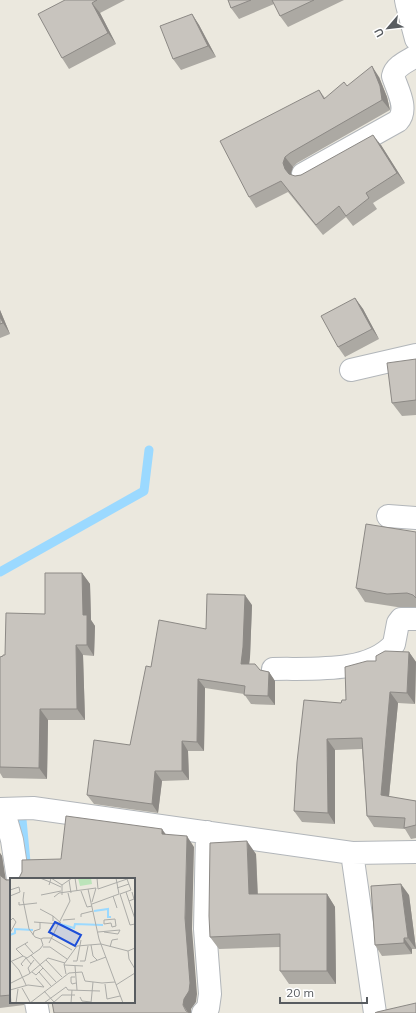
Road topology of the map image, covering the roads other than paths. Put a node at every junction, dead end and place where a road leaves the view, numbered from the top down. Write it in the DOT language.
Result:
graph roads {
  1 [pos="406,0"];
  2 [pos="416,39"];
  3 [pos="416,56"];
  4 [pos="303,174"];
  5 [pos="416,355"];
  6 [pos="351,370"];
  7 [pos="388,516"];
  8 [pos="416,518"];
  9 [pos="416,619"];
  10 [pos="273,668"];
  11 [pos="4,809"];
  12 [pos="207,832"];
  13 [pos="416,852"];
  14 [pos="352,853"];
  15 [pos="18,878"];
  16 [pos="36,1003"];
  17 [pos="38,1013"];
  18 [pos="203,1013"];
  19 [pos="374,1013"];
  1 -- 2 [label="street"];
  3 -- 4 [label="street"];
  5 -- 6 [label="street"];
  7 -- 8 [label="street"];
  9 -- 10 [label="street"];
  11 -- 12 [label="street"];
  11 -- 15 [label="street"];
  12 -- 14 [label="street"];
  12 -- 18 [label="street"];
  13 -- 14 [label="street"];
  14 -- 19 [label="street"];
  16 -- 17 [label="street"];
}
